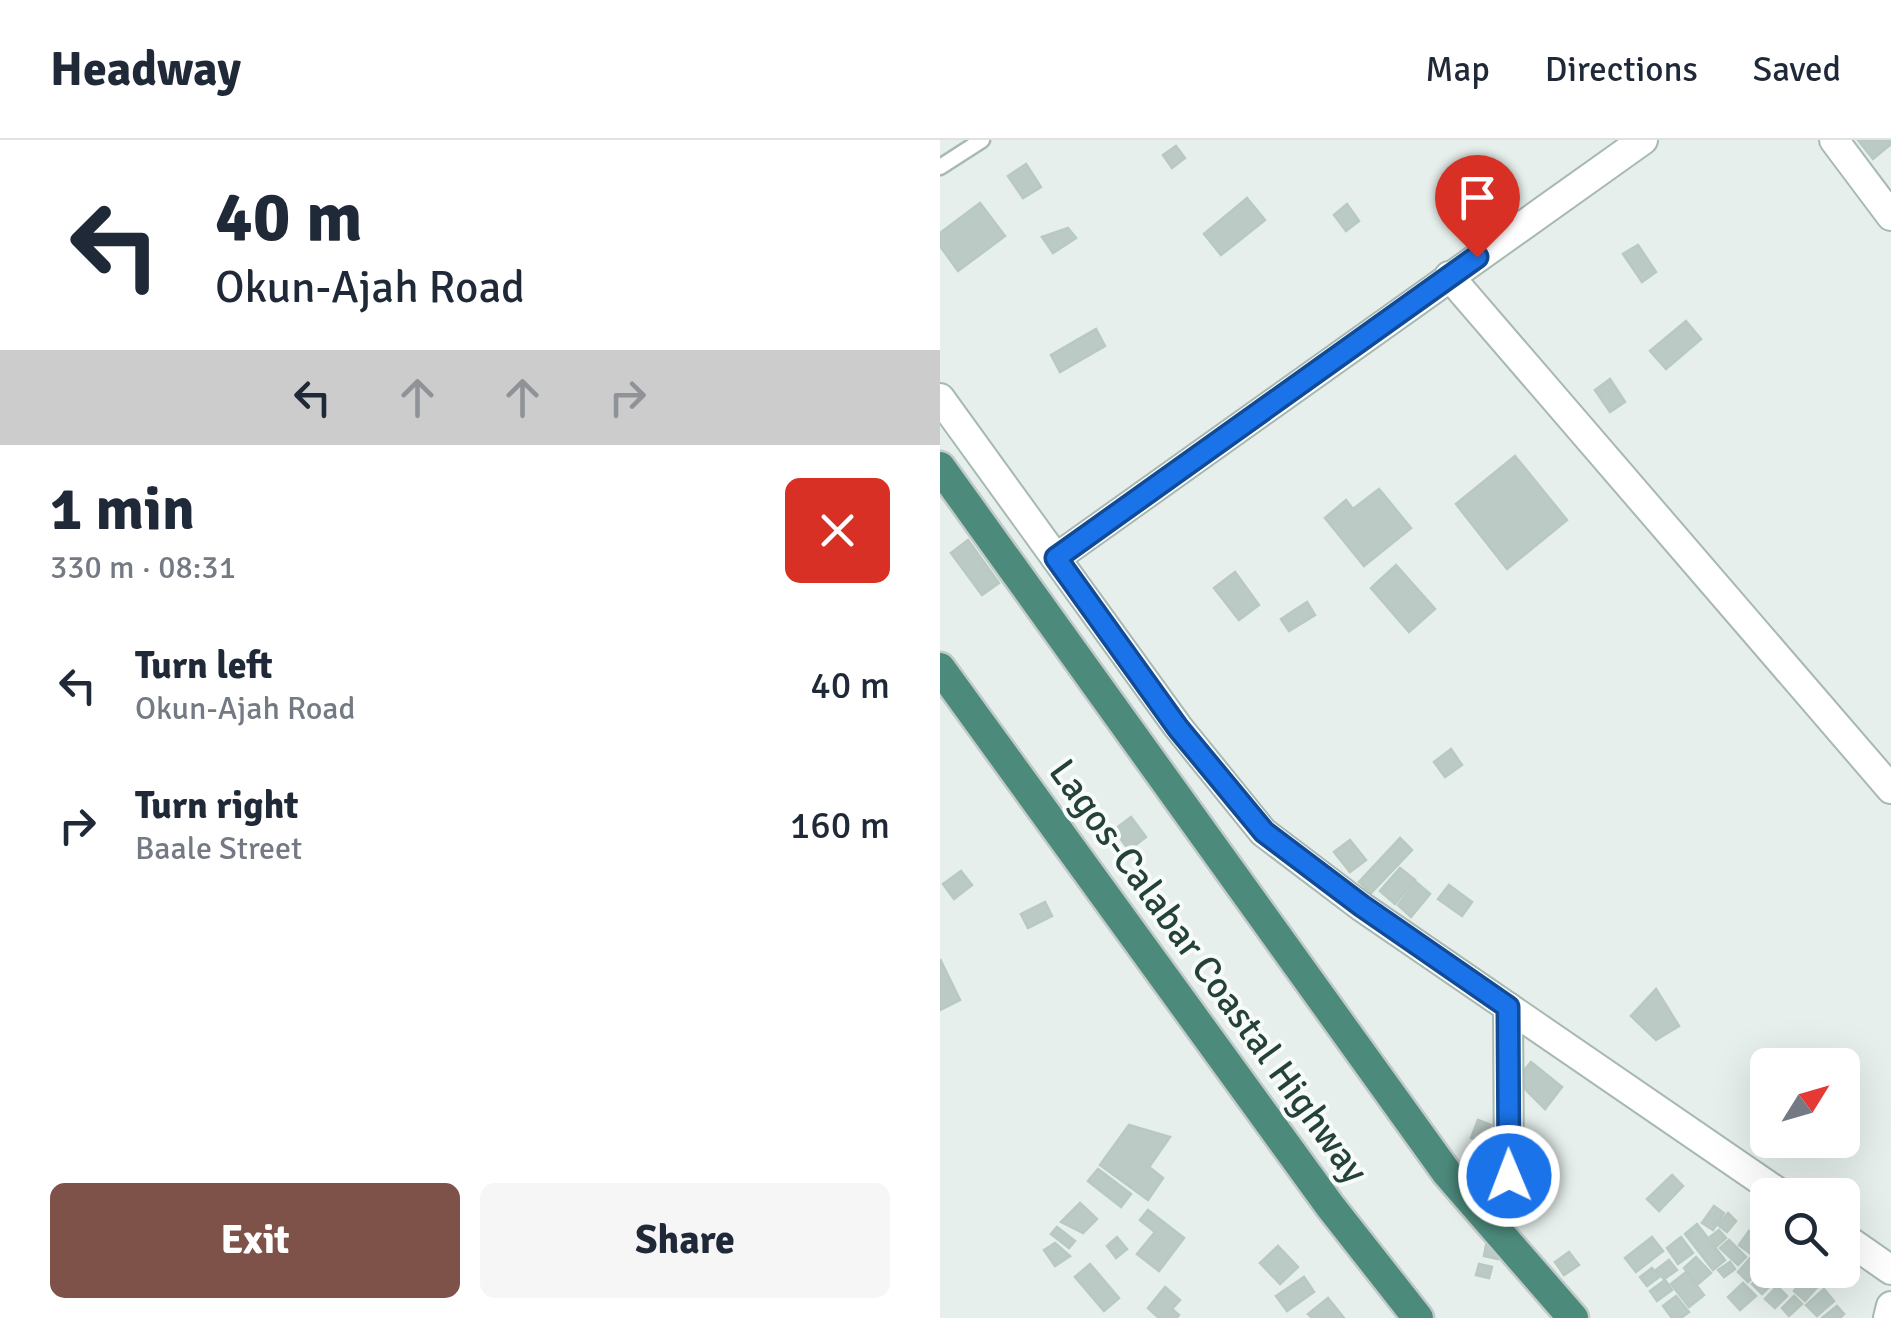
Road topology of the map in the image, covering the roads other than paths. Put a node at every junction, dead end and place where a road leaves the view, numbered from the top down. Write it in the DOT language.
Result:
graph roads {
  1 [pos="982,140"];
  2 [pos="1642,140"];
  3 [pos="1834,140"];
  4 [pos="940,167"];
  5 [pos="1891,216"];
  6 [pos="1449,276"];
  7 [pos="940,398"];
  8 [pos="940,467"];
  9 [pos="1056,558"];
  10 [pos="940,668"];
  11 [pos="1891,789"];
  12 [pos="1508,1007"];
  13 [pos="1509,1176"];
  14 [pos="1757,1178"];
  15 [pos="1860,1248"];
  16 [pos="1891,1270"];
  17 [pos="1891,1306"];
  18 [pos="1418,1318"];
  19 [pos="1573,1318"];
  20 [pos="1888,1318"];
  1 -- 4 [label="lane"];
  2 -- 6 [label="street"];
  3 -- 5 [label="street"];
  6 -- 9 [label="street"];
  6 -- 11 [label="street"];
  7 -- 9 [label="street"];
  8 -- 19 [label="highway, Lagos-Calabar Coastal Highway"];
  9 -- 12 [label="street"];
  10 -- 18 [label="highway, Lagos-Calabar Coastal Highway"];
  12 -- 13 [label="street"];
  12 -- 14 [label="street"];
  15 -- 16 [label="street"];
  17 -- 20 [label="street"];
}
